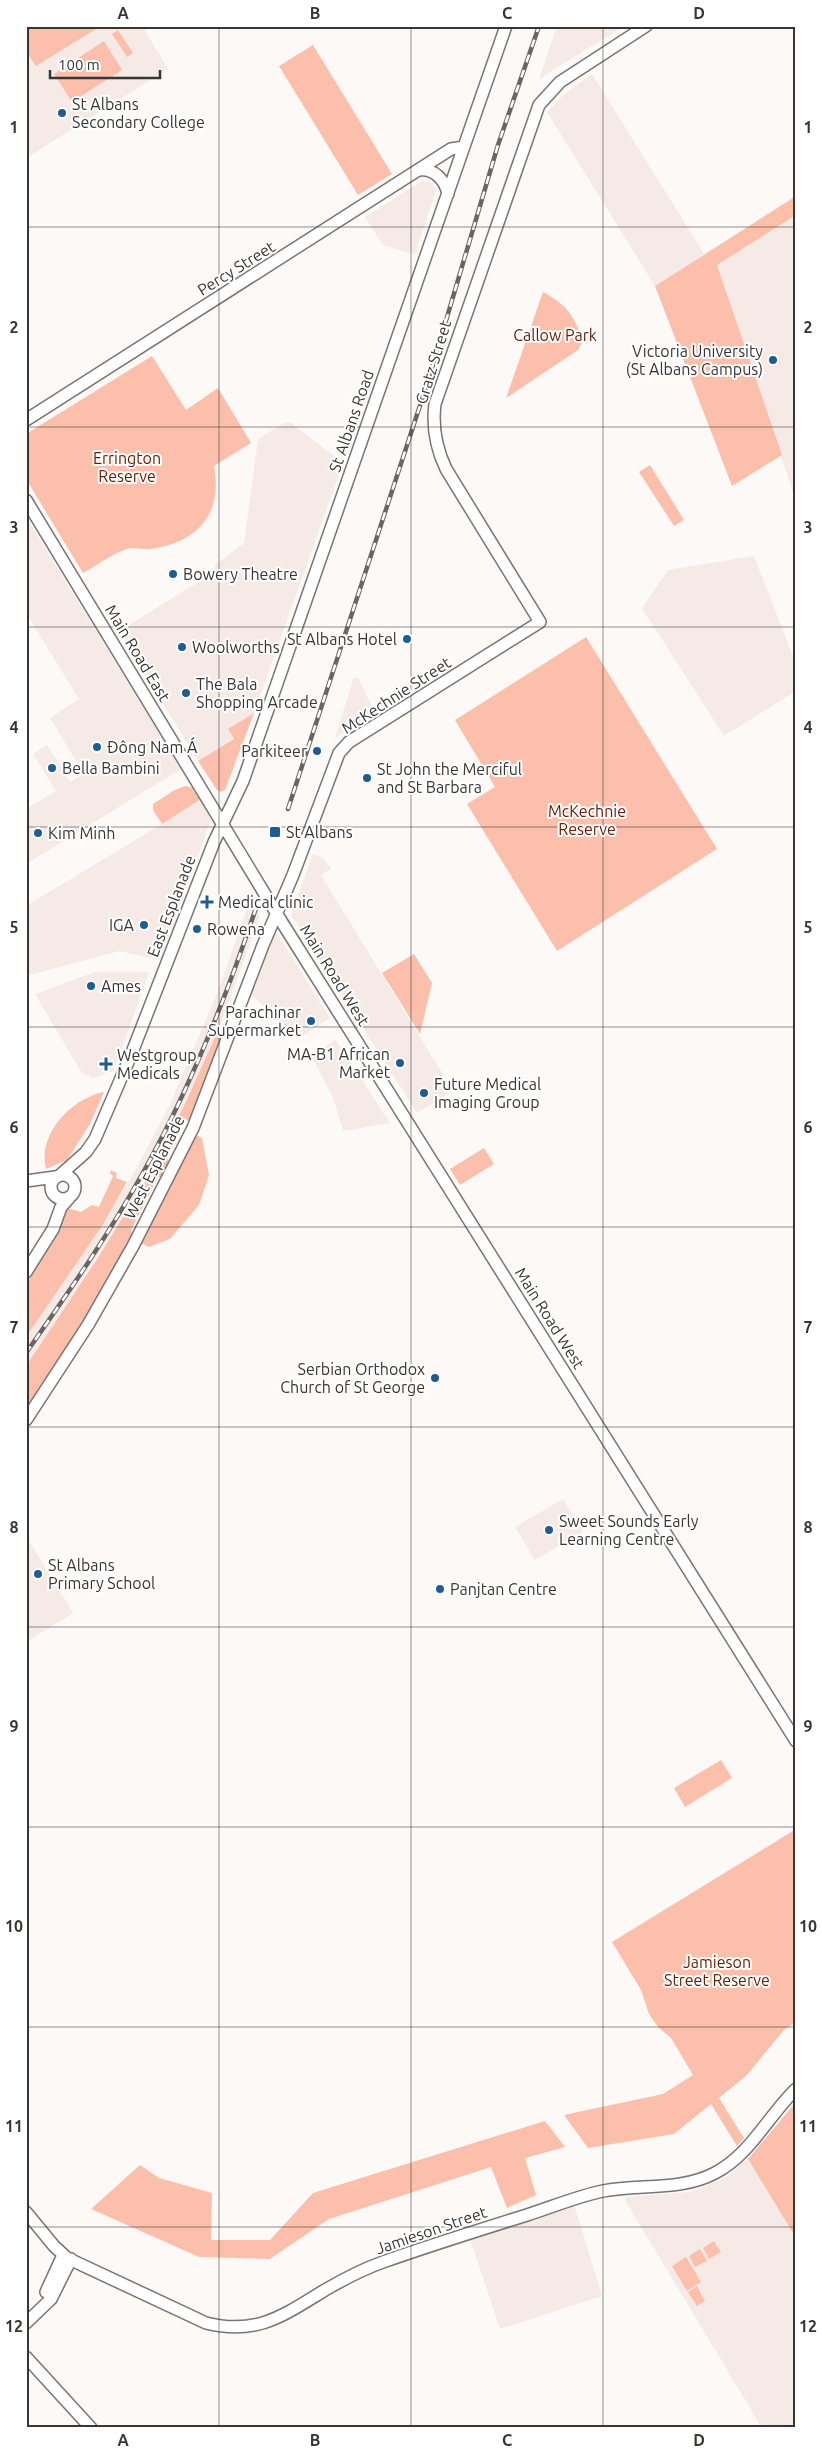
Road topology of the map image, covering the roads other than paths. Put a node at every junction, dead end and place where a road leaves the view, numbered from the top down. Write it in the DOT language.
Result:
graph roads {
  1 [pos="506,26"];
  2 [pos="646,26"];
  3 [pos="464,147"];
  4 [pos="419,170"];
  5 [pos="448,194"];
  6 [pos="26,420"];
  7 [pos="26,500"];
  8 [pos="540,622"];
  9 [pos="222,823"];
  10 [pos="276,912"];
  11 [pos="76,1162"];
  12 [pos="57,1176"];
  13 [pos="26,1181"];
  14 [pos="74,1183"];
  15 [pos="26,1185"];
  16 [pos="53,1194"];
  17 [pos="68,1198"];
  18 [pos="48,1234"];
  19 [pos="26,1272"];
  20 [pos="26,1420"];
  21 [pos="796,1741"];
  22 [pos="796,2089"];
  23 [pos="26,2204"];
  24 [pos="26,2212"];
  25 [pos="38,2226"];
  26 [pos="67,2257"];
  27 [pos="30,2319"];
  28 [pos="26,2357"];
  29 [pos="91,2428"];
  1 -- 3 [label="street, St Albans Road"];
  2 -- 8 [label="street, Gratz Street"];
  3 -- 4 [label="street, Percy Street"];
  3 -- 5 [label="street, St Albans Road"];
  4 -- 5 [label="street"];
  4 -- 6 [label="street, Percy Street"];
  5 -- 9 [label="street, St Albans Road"];
  7 -- 9 [label="street, Main Road East"];
  8 -- 10 [label="street, McKechnie Street"];
  9 -- 10 [label="street, Main Road East"];
  9 -- 11 [label="street, East Esplanade"];
  10 -- 20 [label="street, West Esplanade"];
  10 -- 21 [label="street, Main Road West"];
  11 -- 12 [label="street, East Esplanade"];
  11 -- 14 [label="street"];
  12 -- 13 [label="street"];
  12 -- 14 [label="street"];
  12 -- 16 [label="street"];
  14 -- 17 [label="street"];
  15 -- 16 [label="street"];
  16 -- 17 [label="street"];
  16 -- 18 [label="street"];
  17 -- 18 [label="street"];
  18 -- 19 [label="street"];
  22 -- 26 [label="street, Jamieson Street"];
  23 -- 25 [label="street"];
  24 -- 25 [label="street"];
  25 -- 26 [label="street"];
  26 -- 27 [label="street"];
  28 -- 29 [label="street"];
}
